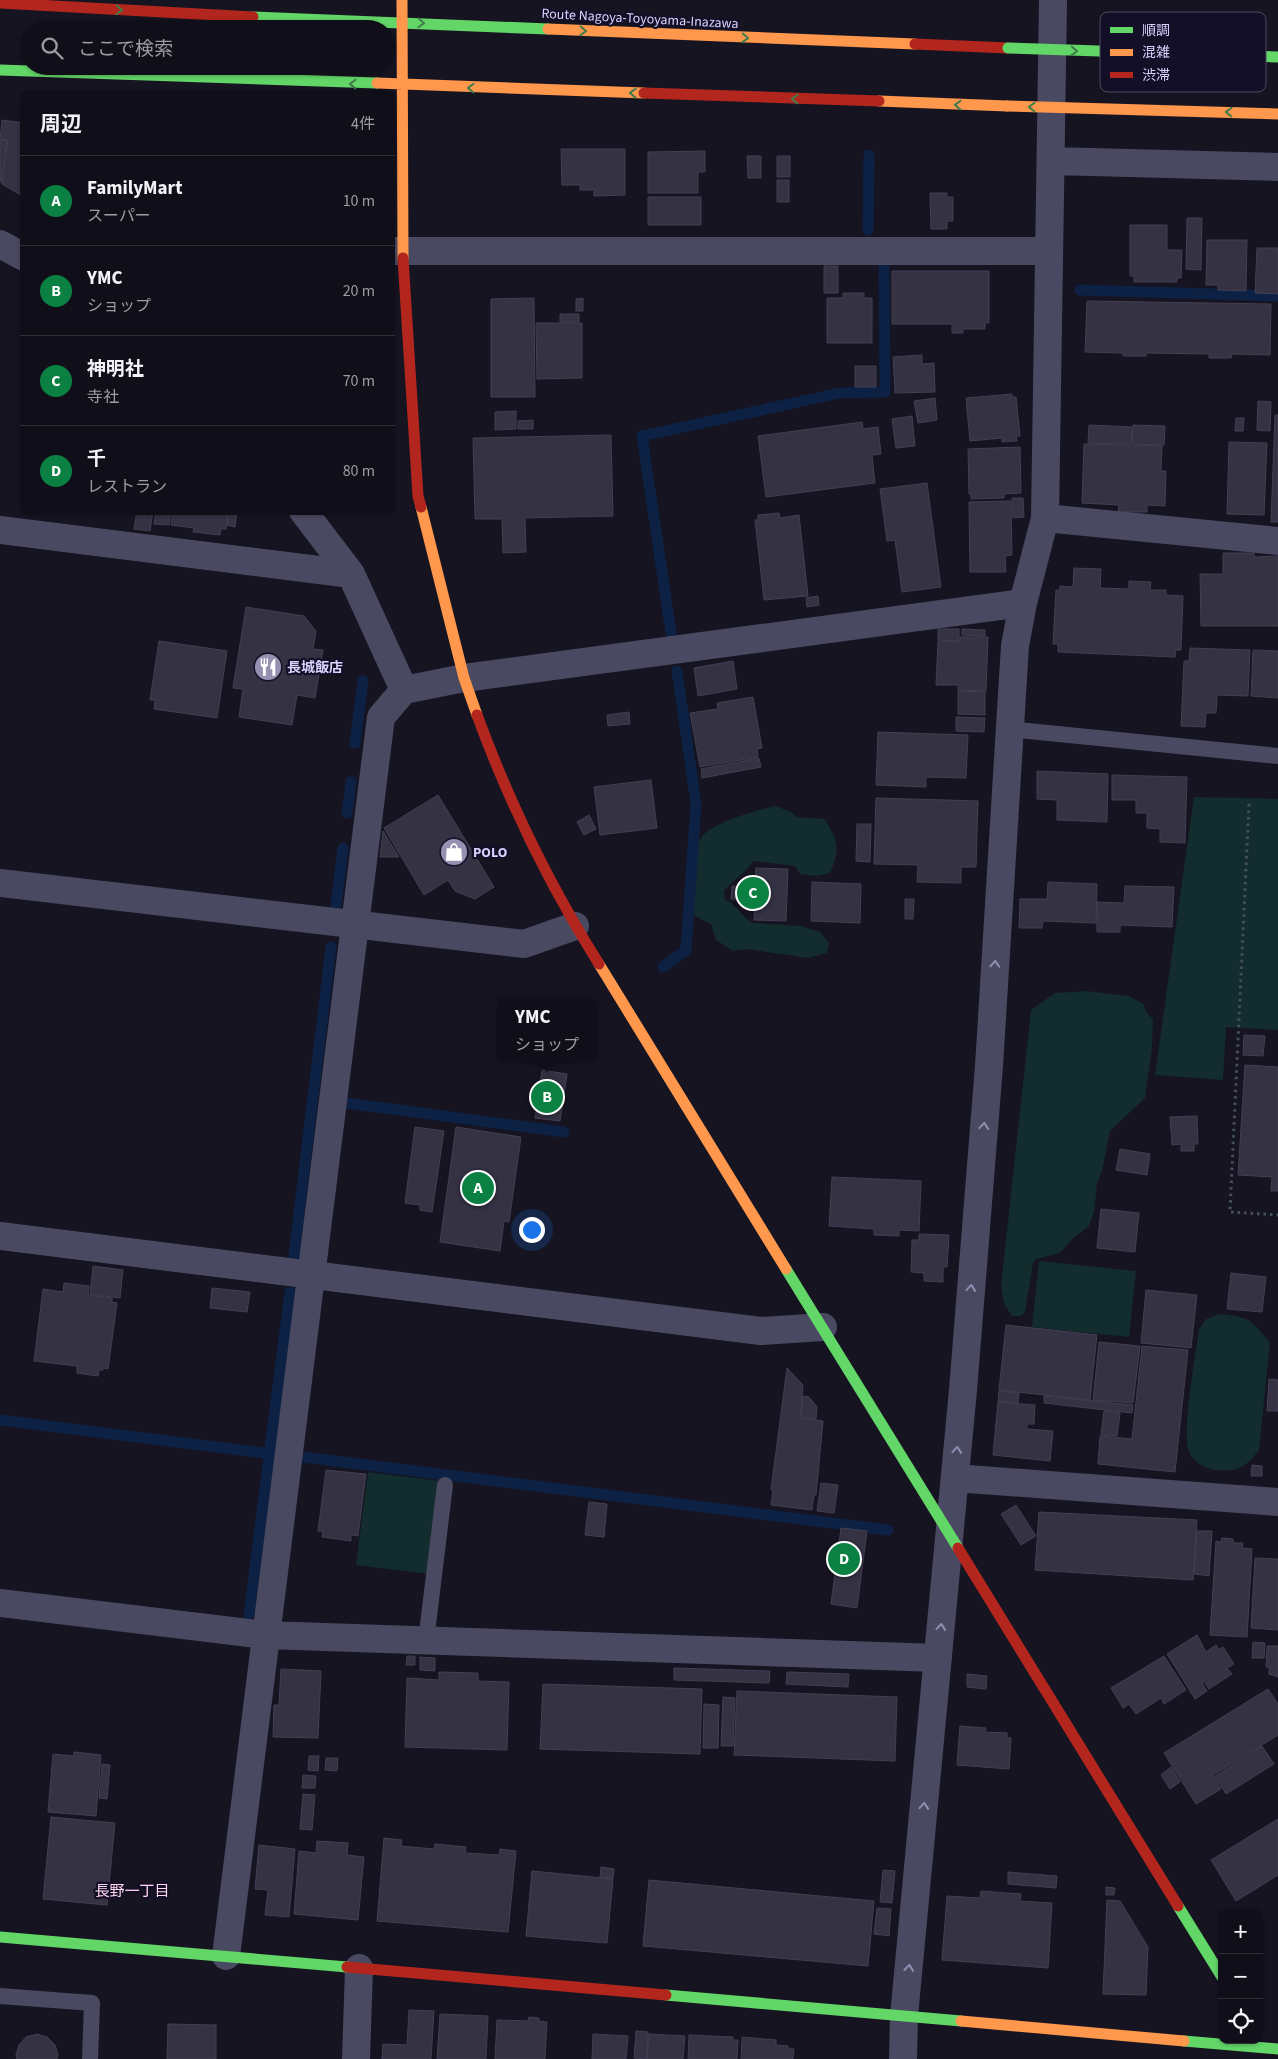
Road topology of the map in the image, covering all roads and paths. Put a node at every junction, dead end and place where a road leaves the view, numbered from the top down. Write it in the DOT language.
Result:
graph roads {
  1 [pos="402,0"];
  2 [pos="1053,0"];
  3 [pos="0,4"];
  4 [pos="357,20"];
  5 [pos="395,22"];
  6 [pos="402,22"];
  7 [pos="1100,51"];
  8 [pos="0,70"];
  9 [pos="20,71"];
  10 [pos="126,75"];
  11 [pos="402,86"];
  12 [pos="1278,114"];
  13 [pos="1052,161"];
  14 [pos="1278,167"];
  15 [pos="0,244"];
  16 [pos="397,251"];
  17 [pos="1048,251"];
  18 [pos="20,255"];
  19 [pos="306,515"];
  20 [pos="1045,518"];
  21 [pos="0,530"];
  22 [pos="1278,540"];
  23 [pos="351,574"];
  24 [pos="1023,604"];
  25 [pos="464,678"];
  26 [pos="404,690"];
  27 [pos="1009,729"];
  28 [pos="1278,756"];
  29 [pos="1249,804"];
  30 [pos="0,884"];
  31 [pos="355,924"];
  32 [pos="575,926"];
  33 [pos="1278,1215"];
  34 [pos="0,1236"];
  35 [pos="311,1275"];
  36 [pos="823,1327"];
  37 [pos="955,1478"];
  38 [pos="445,1485"];
  39 [pos="1278,1502"];
  40 [pos="950,1533"];
  41 [pos="0,1603"];
  42 [pos="266,1636"];
  43 [pos="426,1641"];
  44 [pos="938,1658"];
  45 [pos="0,1937"];
  46 [pos="226,1956"];
  47 [pos="359,1968"];
  48 [pos="1218,1970"];
  49 [pos="0,1996"];
  50 [pos="904,2016"];
  51 [pos="1264,2048"];
  52 [pos="1278,2049"];
  53 [pos="90,2059"];
  54 [pos="356,2059"];
  55 [pos="903,2059"];
  1 -- 6 [label="street"];
  2 -- 13 [label="street"];
  3 -- 4 [label="street, Route Nagoya-Toyoyama-Inazawa, one-way"];
  5 -- 6 [label="street, Route Nagoya-Toyoyama-Inazawa, one-way"];
  6 -- 7 [label="street, Route Nagoya-Toyoyama-Inazawa, one-way, bridge"];
  6 -- 11 [label="street"];
  9 -- 8 [label="street, one-way"];
  11 -- 10 [label="street, one-way"];
  12 -- 11 [label="street, one-way, bridge"];
  11 -- 16 [label="street"];
  13 -- 14 [label="street"];
  13 -- 17 [label="street"];
  15 -- 18 [label="street"];
  16 -- 17 [label="street"];
  16 -- 25 [label="street"];
  17 -- 20 [label="street"];
  19 -- 23 [label="street"];
  20 -- 22 [label="street"];
  20 -- 24 [label="street"];
  21 -- 23 [label="street"];
  23 -- 26 [label="street"];
  24 -- 25 [label="street"];
  24 -- 27 [label="street"];
  25 -- 26 [label="street"];
  25 -- 32 [label="street"];
  26 -- 31 [label="street"];
  27 -- 28 [label="lane"];
  37 -- 27 [label="street, one-way"];
  29 -- 33 [label="path"];
  30 -- 31 [label="street"];
  31 -- 32 [label="street"];
  31 -- 35 [label="street"];
  32 -- 36 [label="street"];
  34 -- 35 [label="street"];
  35 -- 36 [label="street"];
  35 -- 42 [label="street"];
  36 -- 40 [label="street"];
  37 -- 39 [label="street"];
  37 -- 40 [label="street"];
  38 -- 43 [label="lane"];
  44 -- 40 [label="street, one-way"];
  40 -- 48 [label="street"];
  41 -- 42 [label="street"];
  42 -- 43 [label="street"];
  42 -- 46 [label="street"];
  43 -- 44 [label="street"];
  50 -- 44 [label="street, one-way"];
  45 -- 46 [label="street"];
  46 -- 47 [label="street"];
  47 -- 50 [label="street"];
  47 -- 54 [label="street"];
  49 -- 53 [label="lane"];
  50 -- 51 [label="street"];
  50 -- 55 [label="street"];
  51 -- 52 [label="street"];
}
